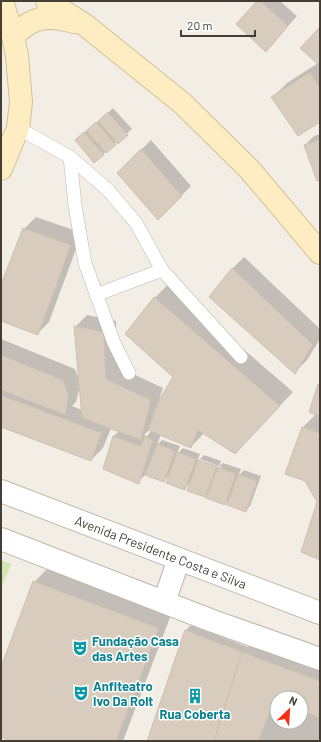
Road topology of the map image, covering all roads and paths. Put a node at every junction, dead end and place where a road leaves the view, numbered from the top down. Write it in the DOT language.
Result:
graph roads {
  1 [pos="2,1"];
  2 [pos="47,1"];
  3 [pos="85,25"];
  4 [pos="13,36"];
  5 [pos="18,128"];
  6 [pos="70,157"];
  7 [pos="1,169"];
  8 [pos="320,253"];
  9 [pos="162,270"];
  10 [pos="96,295"];
  11 [pos="241,357"];
  12 [pos="129,373"];
  13 [pos="1,492"];
  14 [pos="1,539"];
  15 [pos="179,559"];
  16 [pos="164,602"];
  17 [pos="320,613"];
  18 [pos="320,659"];
  1 -- 4 [label="main road"];
  2 -- 3 [label="main road"];
  3 -- 4 [label="main road"];
  3 -- 8 [label="main road"];
  4 -- 5 [label="main road"];
  5 -- 6 [label="lane"];
  5 -- 7 [label="main road"];
  6 -- 9 [label="lane"];
  6 -- 10 [label="lane"];
  9 -- 10 [label="lane"];
  9 -- 11 [label="lane"];
  10 -- 12 [label="lane"];
  13 -- 15 [label="street, Avenida Presidente Costa e Silva"];
  14 -- 16 [label="street"];
  15 -- 16 [label="street"];
  15 -- 17 [label="street, Avenida Presidente Costa e Silva"];
  16 -- 18 [label="street"];
}
